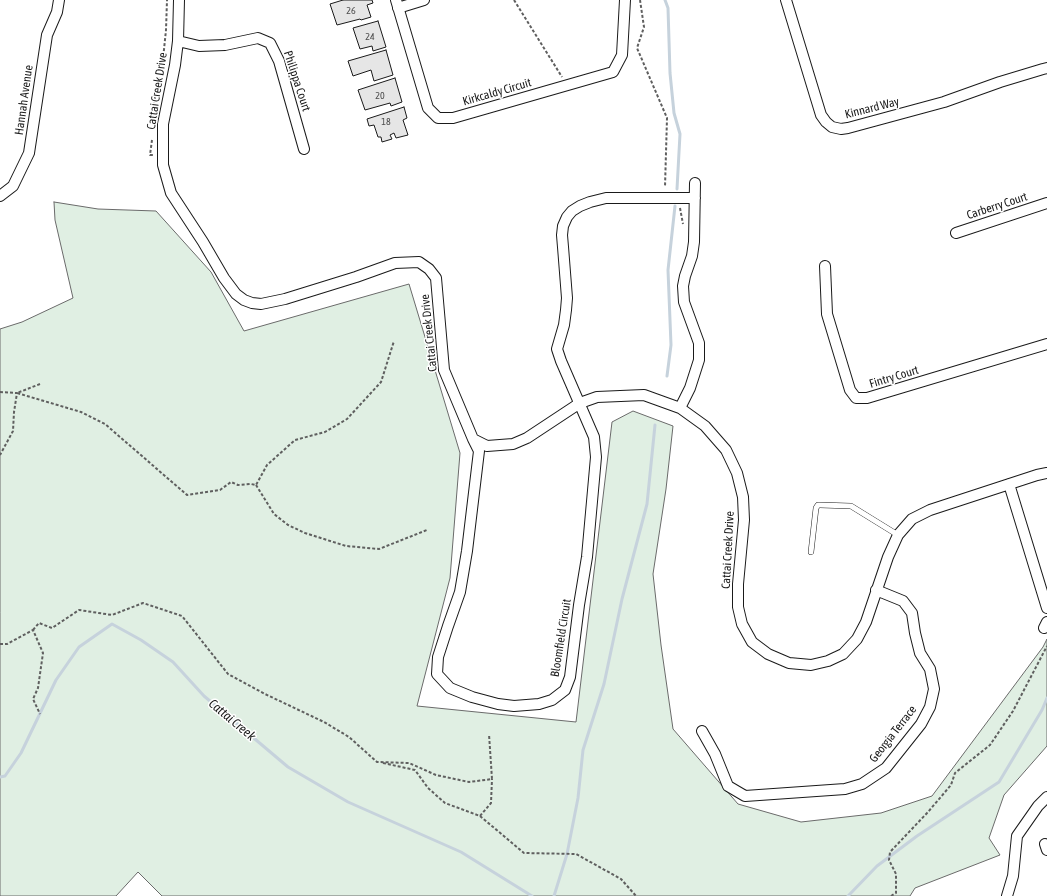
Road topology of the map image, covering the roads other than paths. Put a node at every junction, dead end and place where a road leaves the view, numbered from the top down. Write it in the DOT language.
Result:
graph roads {
  1 [pos="59,0"];
  2 [pos="179,0"];
  3 [pos="424,0"];
  4 [pos="624,0"];
  5 [pos="786,0"];
  6 [pos="397,4"];
  7 [pos="178,41"];
  8 [pos="1047,68"];
  9 [pos="304,149"];
  10 [pos="695,183"];
  11 [pos="0,196"];
  12 [pos="695,198"];
  13 [pos="1047,203"];
  14 [pos="956,233"];
  15 [pos="825,266"];
  16 [pos="1047,344"];
  17 [pos="580,403"];
  18 [pos="680,408"];
  19 [pos="473,439"];
  20 [pos="1047,473"];
  21 [pos="1009,484"];
  22 [pos="898,535"];
  23 [pos="811,552"];
  24 [pos="876,590"];
  25 [pos="1047,608"];
  26 [pos="702,731"];
  27 [pos="1047,797"];
  28 [pos="1007,896"];
  1 -- 11 [label="street, Hannah Avenue"];
  2 -- 7 [label="street, Cattai Creek Drive"];
  3 -- 6 [label="street"];
  4 -- 6 [label="street, Kirkcaldy Circuit"];
  5 -- 8 [label="street, Kinnard Way"];
  7 -- 9 [label="street, Philippa Court"];
  7 -- 19 [label="street, Cattai Creek Drive"];
  10 -- 12 [label="street"];
  12 -- 17 [label="street, Bloomfield Circuit"];
  12 -- 18 [label="street"];
  13 -- 14 [label="street, Carberry Court"];
  15 -- 16 [label="street, Fintry Court"];
  17 -- 18 [label="street, Cattai Creek Drive"];
  17 -- 19 [label="street, Cattai Creek Drive"];
  17 -- 19 [label="street, Bloomfield Circuit"];
  18 -- 24 [label="street, Cattai Creek Drive"];
  20 -- 21 [label="street, Cattai Creek Drive"];
  21 -- 22 [label="street, Cattai Creek Drive"];
  21 -- 25 [label="street"];
  22 -- 23 [label="lane"];
  22 -- 24 [label="street, Cattai Creek Drive"];
  24 -- 26 [label="street, Georgia Terrace"];
  27 -- 28 [label="street"];
}
